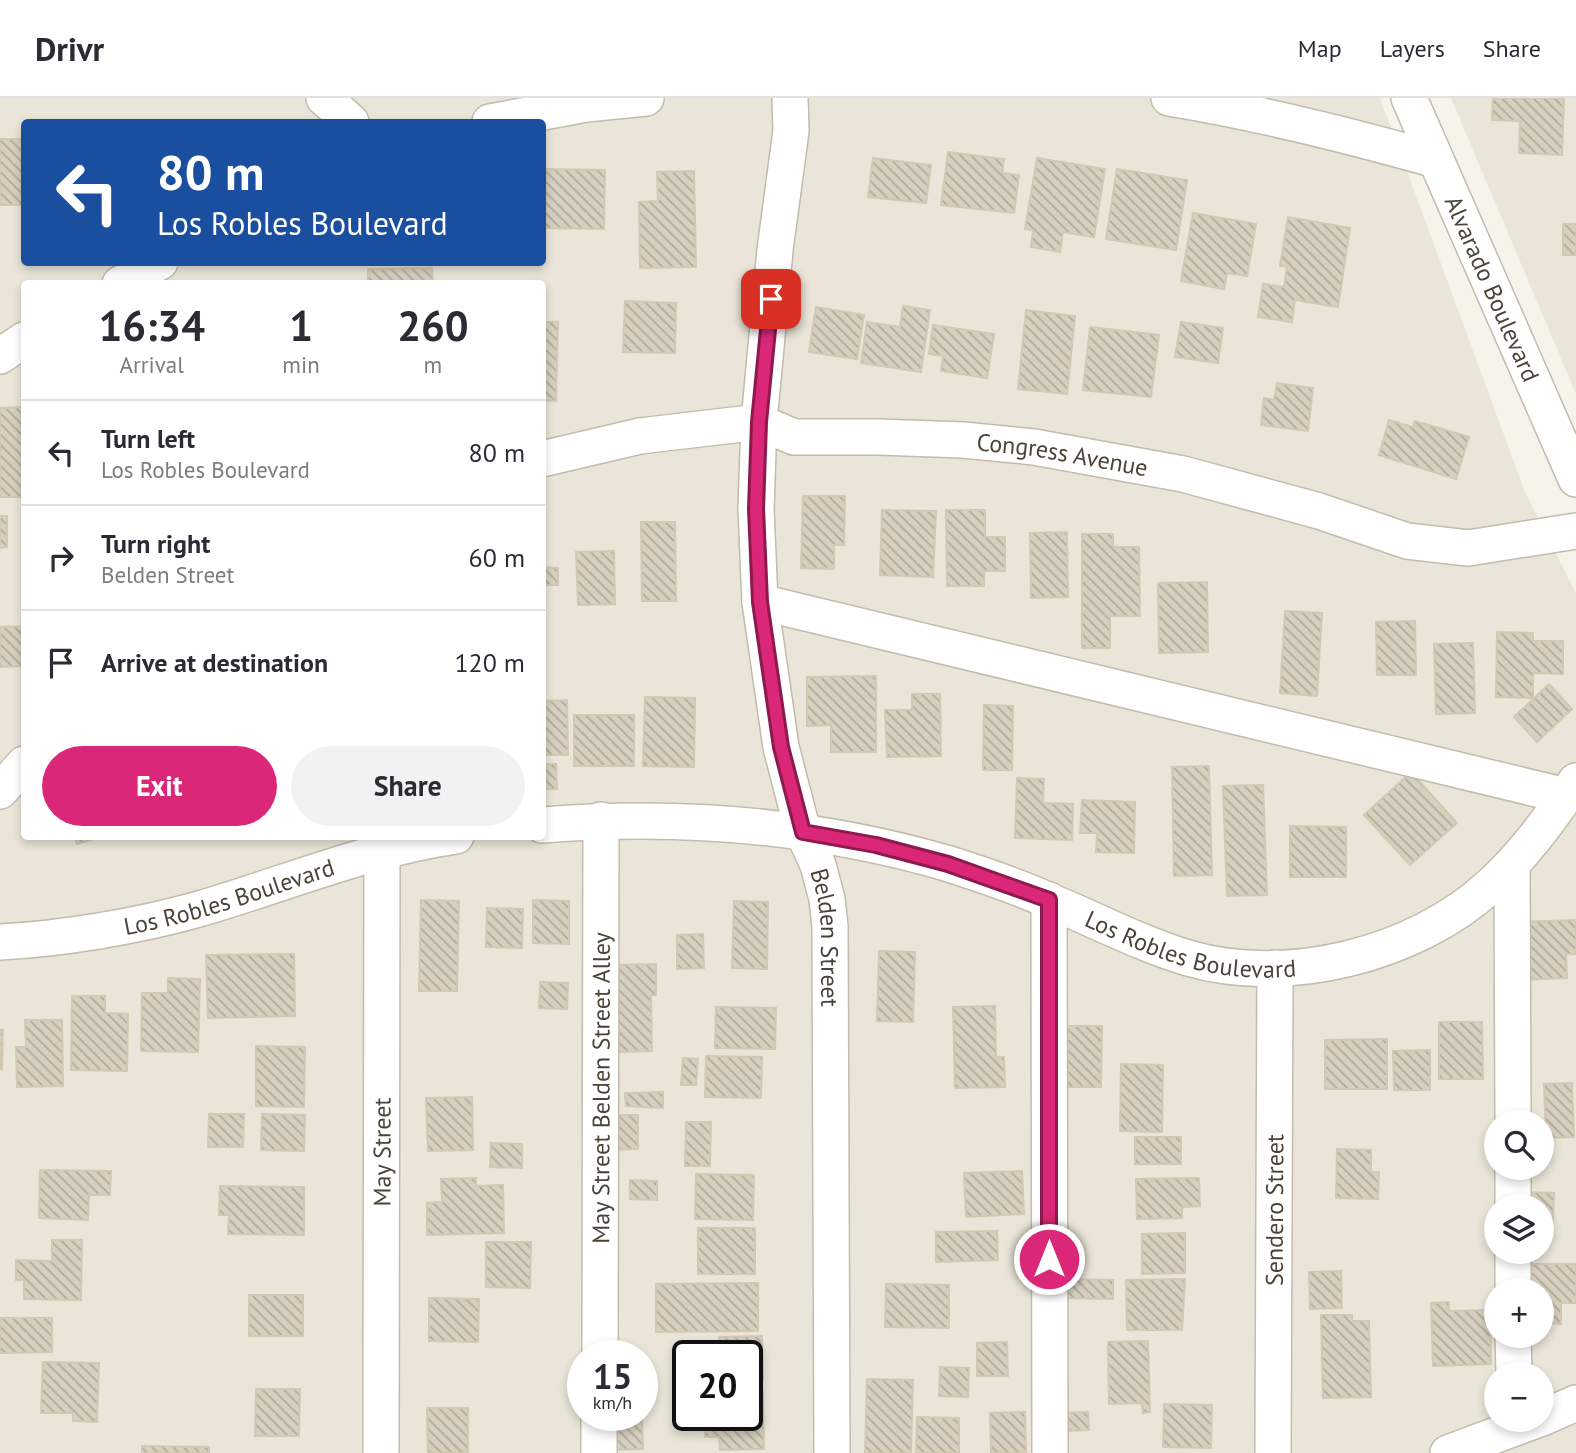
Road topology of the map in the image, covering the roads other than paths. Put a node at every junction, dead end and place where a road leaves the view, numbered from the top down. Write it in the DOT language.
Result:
graph roads {
  1 [pos="324,98"];
  2 [pos="646,98"];
  3 [pos="790,98"];
  4 [pos="1169,98"];
  5 [pos="1409,98"];
  6 [pos="348,119"];
  7 [pos="505,119"];
  8 [pos="1436,160"];
  9 [pos="153,266"];
  10 [pos="127,280"];
  11 [pos="21,342"];
  12 [pos="0,356"];
  13 [pos="759,422"];
  14 [pos="546,458"];
  15 [pos="1576,479"];
  16 [pos="1576,531"];
  17 [pos="760,602"];
  18 [pos="21,767"];
  19 [pos="1571,789"];
  20 [pos="0,791"];
  21 [pos="601,820"];
  22 [pos="546,825"];
  23 [pos="803,832"];
  24 [pos="438,840"];
  25 [pos="382,852"];
  26 [pos="1512,865"];
  27 [pos="1049,900"];
  28 [pos="0,942"];
  29 [pos="1275,968"];
  30 [pos="1513,1110"];
  31 [pos="600,1340"];
  32 [pos="1576,1403"];
  33 [pos="1554,1412"];
  34 [pos="599,1431"];
  35 [pos="1502,1432"];
  36 [pos="381,1453"];
  37 [pos="599,1453"];
  38 [pos="832,1453"];
  39 [pos="1050,1453"];
  40 [pos="1273,1453"];
  41 [pos="1448,1453"];
  1 -- 6 [label="street"];
  2 -- 7 [label="street"];
  3 -- 13 [label="street, Belden Street"];
  4 -- 8 [label="street"];
  5 -- 8 [label="street, Alvarado Boulevard"];
  8 -- 15 [label="street, Alvarado Boulevard"];
  9 -- 10 [label="street"];
  11 -- 12 [label="street"];
  13 -- 14 [label="street, Congress Avenue"];
  13 -- 16 [label="street, Congress Avenue"];
  13 -- 17 [label="street, Belden Street"];
  17 -- 19 [label="street"];
  17 -- 23 [label="street, Belden Street"];
  18 -- 20 [label="street"];
  19 -- 26 [label="street, Los Robles Boulevard"];
  21 -- 22 [label="street, Los Robles Boulevard"];
  21 -- 23 [label="street, Los Robles Boulevard"];
  21 -- 31 [label="street, May Street Belden Street Alley"];
  23 -- 27 [label="street, Los Robles Boulevard"];
  23 -- 38 [label="street, Belden Street"];
  24 -- 25 [label="street, Los Robles Boulevard"];
  25 -- 28 [label="street, Los Robles Boulevard"];
  25 -- 36 [label="street, May Street"];
  26 -- 29 [label="street, Los Robles Boulevard"];
  26 -- 30 [label="street"];
  27 -- 29 [label="street, Los Robles Boulevard"];
  27 -- 39 [label="street"];
  29 -- 40 [label="street, Sendero Street"];
  32 -- 33 [label="street"];
  34 -- 37 [label="street"];
  35 -- 41 [label="street"];
}
